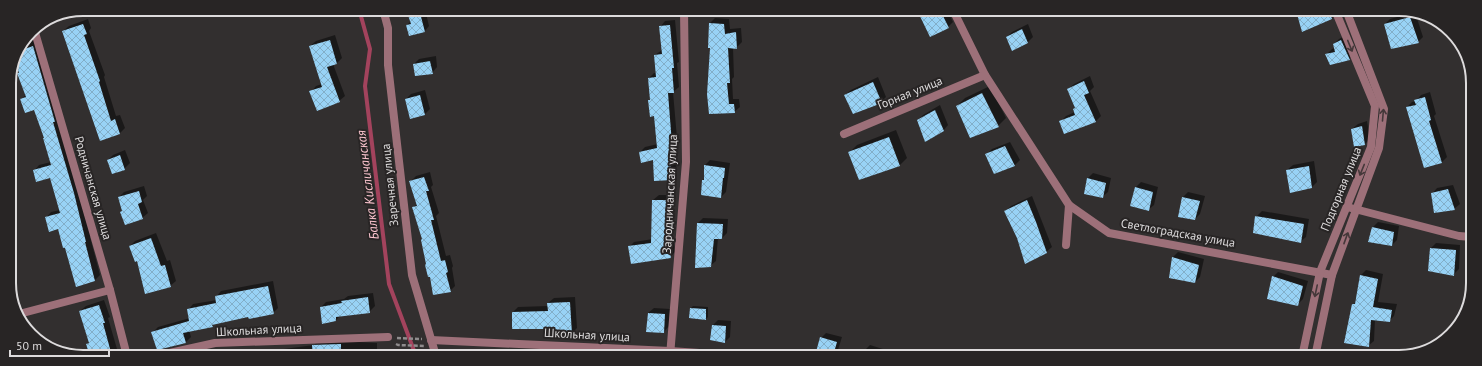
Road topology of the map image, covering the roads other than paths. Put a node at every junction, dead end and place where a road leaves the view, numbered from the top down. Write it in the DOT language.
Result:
graph roads {
  1 [pos="385,16"];
  2 [pos="684,16"];
  3 [pos="956,16"];
  4 [pos="1338,16"];
  5 [pos="1348,16"];
  6 [pos="36,36"];
  7 [pos="985,75"];
  8 [pos="844,134"];
  9 [pos="1069,205"];
  10 [pos="1347,206"];
  11 [pos="1356,209"];
  12 [pos="1466,237"];
  13 [pos="1066,245"];
  14 [pos="1320,272"];
  15 [pos="1332,275"];
  16 [pos="110,290"];
  17 [pos="23,313"];
  18 [pos="387,337"];
  19 [pos="431,341"];
  20 [pos="125,350"];
  21 [pos="183,350"];
  22 [pos="434,350"];
  23 [pos="596,350"];
  24 [pos="670,350"];
  25 [pos="1303,350"];
  26 [pos="1316,350"];
  1 -- 19 [label="street, Заречная улица"];
  2 -- 24 [label="street, Зародничанская улица"];
  3 -- 7 [label="street"];
  4 -- 10 [label="street, Подгорная улица, one-way"];
  11 -- 5 [label="street, one-way"];
  6 -- 16 [label="street, Родничанская улица"];
  7 -- 8 [label="street, Горная улица"];
  7 -- 9 [label="street, Светлоградская улица"];
  9 -- 13 [label="street"];
  9 -- 14 [label="street, Светлоградская улица"];
  10 -- 11 [label="street"];
  10 -- 14 [label="street, Подгорная улица"];
  11 -- 12 [label="street"];
  15 -- 11 [label="street, one-way"];
  14 -- 15 [label="street, Светлоградская улица"];
  14 -- 25 [label="street, Подгорная улица, one-way"];
  15 -- 26 [label="street"];
  16 -- 17 [label="street"];
  16 -- 20 [label="street, Родничанская улица"];
  18 -- 21 [label="street, Школьная улица"];
  19 -- 22 [label="street, Заречная улица"];
  19 -- 23 [label="street, Школьная улица"];
}
